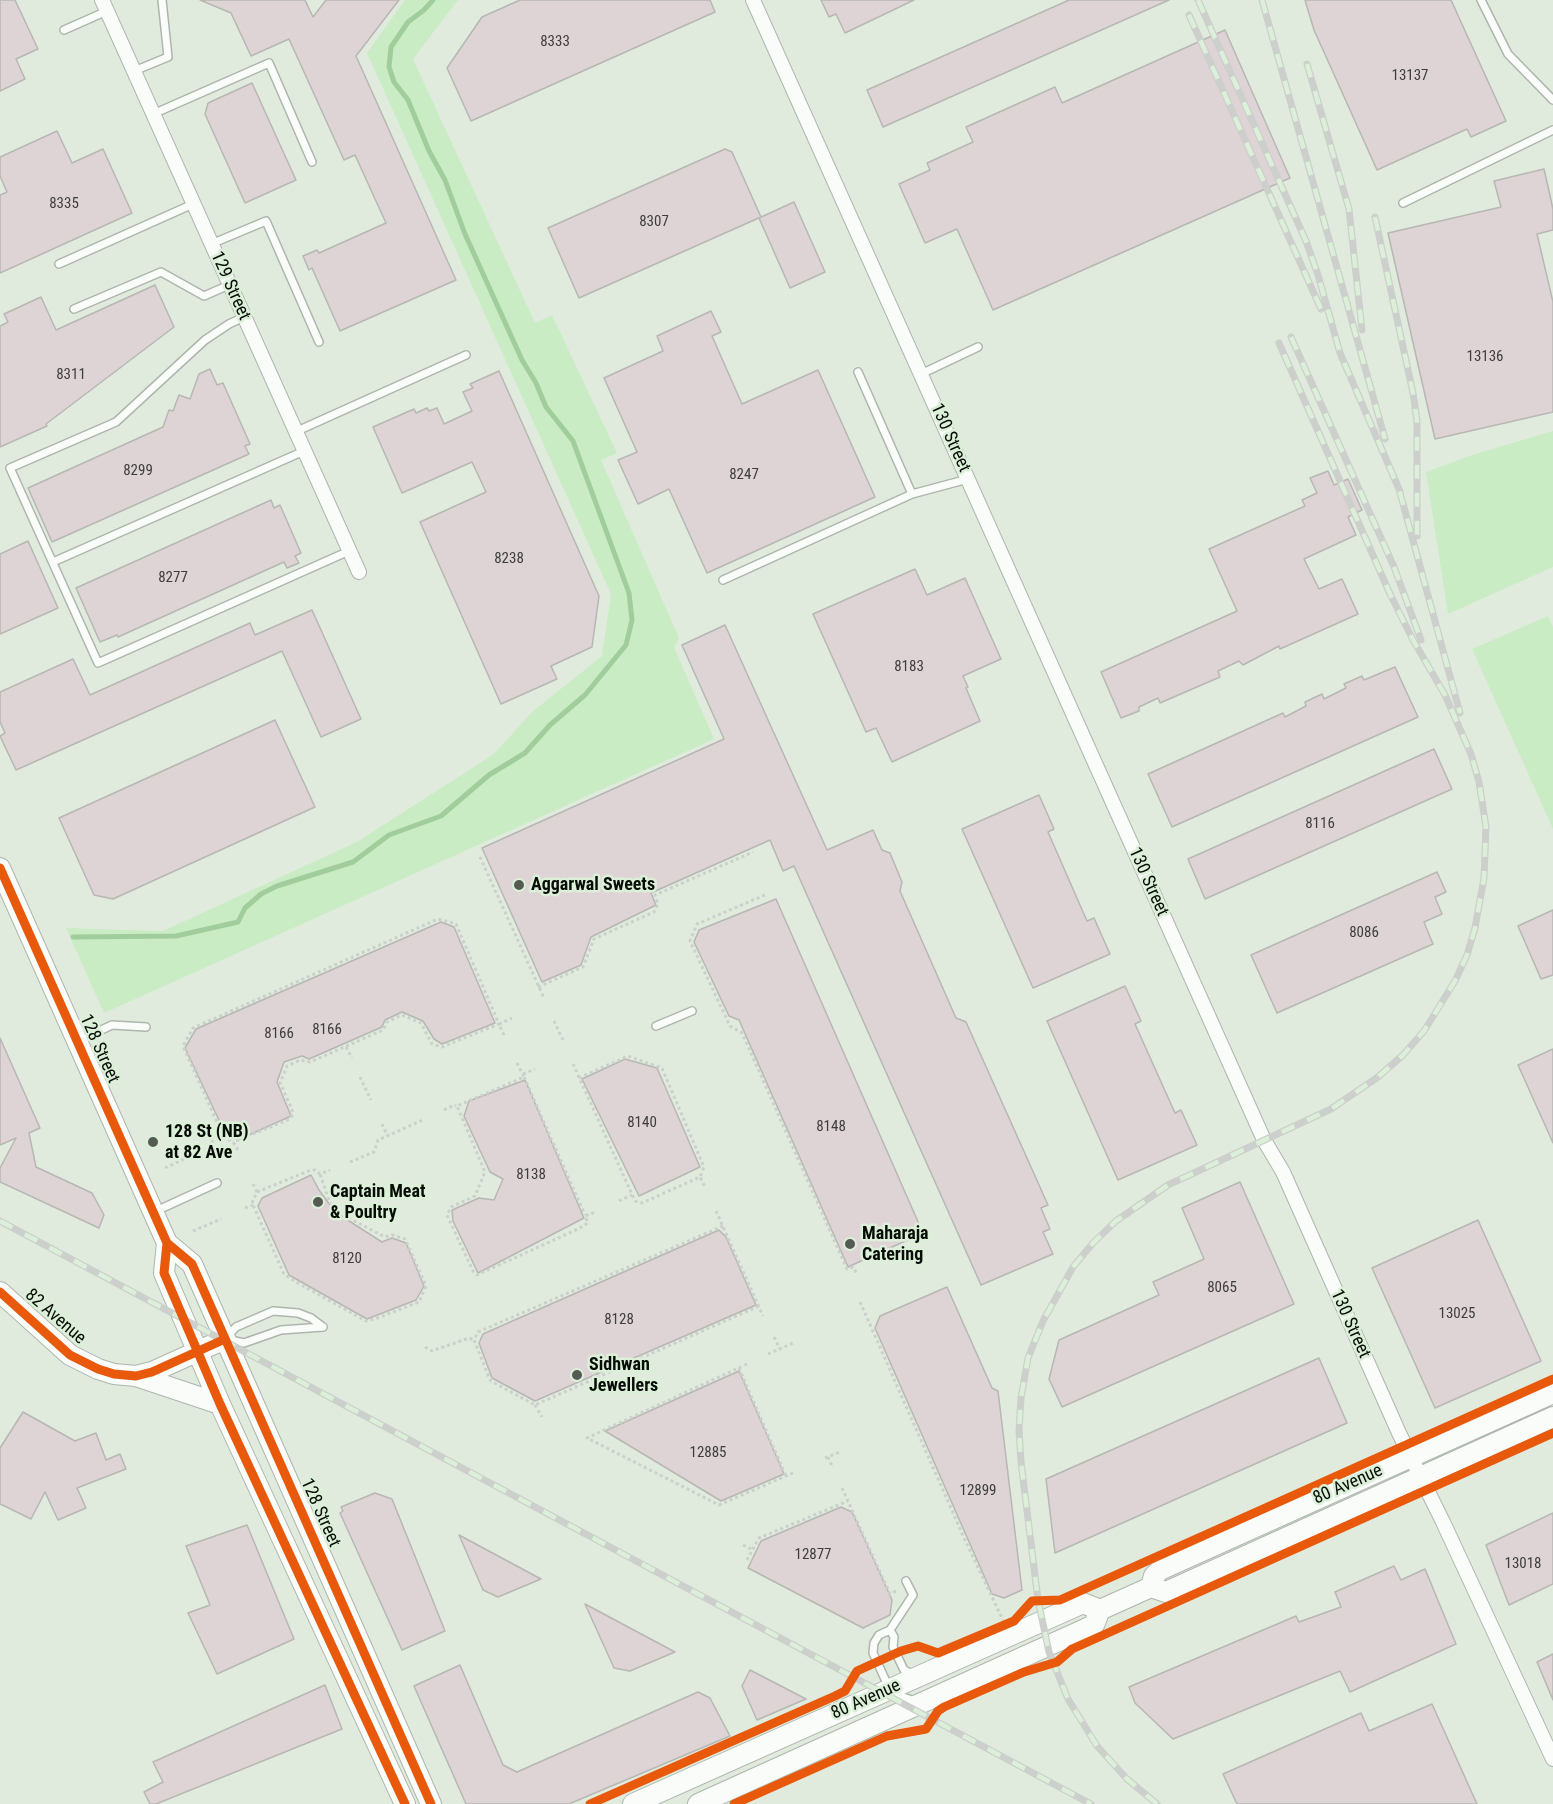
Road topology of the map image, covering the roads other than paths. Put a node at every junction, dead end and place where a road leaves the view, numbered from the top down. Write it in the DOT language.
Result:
graph roads {
  1 [pos="162,0"];
  2 [pos="753,0"];
  3 [pos="1481,0"];
  4 [pos="104,5"];
  5 [pos="64,30"];
  6 [pos="134,71"];
  7 [pos="1553,100"];
  8 [pos="153,114"];
  9 [pos="1553,130"];
  10 [pos="312,162"];
  11 [pos="1403,203"];
  12 [pos="193,204"];
  13 [pos="211,244"];
  14 [pos="59,264"];
  15 [pos="230,285"];
  16 [pos="74,309"];
  17 [pos="244,317"];
  18 [pos="319,342"];
  19 [pos="978,347"];
  20 [pos="466,356"];
  21 [pos="858,372"];
  22 [pos="921,374"];
  23 [pos="295,432"];
  24 [pos="304,451"];
  25 [pos="968,479"];
  26 [pos="912,494"];
  27 [pos="349,551"];
  28 [pos="53,562"];
  29 [pos="359,572"];
  30 [pos="723,580"];
  31 [pos="0,868"];
  32 [pos="692,1011"];
  33 [pos="656,1026"];
  34 [pos="146,1027"];
  35 [pos="77,1041"];
  36 [pos="217,1183"];
  37 [pos="154,1212"];
  38 [pos="167,1243"];
  39 [pos="0,1292"];
  40 [pos="225,1339"];
  41 [pos="197,1351"];
  42 [pos="136,1376"];
  43 [pos="1553,1393"];
  44 [pos="220,1404"];
  45 [pos="1553,1417"];
  46 [pos="1410,1457"];
  47 [pos="1420,1477"];
  48 [pos="906,1581"];
  49 [pos="1151,1587"];
  50 [pos="1100,1610"];
  51 [pos="890,1630"];
  52 [pos="337,1658"];
  53 [pos="374,1674"];
  54 [pos="919,1676"];
  55 [pos="890,1690"];
  56 [pos="921,1704"];
  57 [pos="763,1746"];
  58 [pos="1553,1759"];
  59 [pos="720,1794"];
  60 [pos="405,1804"];
  61 [pos="431,1804"];
  62 [pos="633,1804"];
  63 [pos="698,1804"];
  1 -- 6 [label="lane"];
  2 -- 22 [label="street, 130 Street"];
  3 -- 7 [label="lane"];
  4 -- 5 [label="lane"];
  4 -- 6 [label="street, 129 Street"];
  6 -- 8 [label="street, 129 Street"];
  8 -- 10 [label="lane"];
  8 -- 12 [label="street, 129 Street"];
  9 -- 11 [label="lane"];
  12 -- 13 [label="street, 129 Street"];
  12 -- 14 [label="lane"];
  13 -- 15 [label="street, 129 Street"];
  13 -- 18 [label="lane"];
  15 -- 16 [label="lane"];
  15 -- 17 [label="street, 129 Street"];
  17 -- 23 [label="street, 129 Street"];
  17 -- 28 [label="lane"];
  19 -- 22 [label="lane"];
  20 -- 23 [label="lane"];
  21 -- 26 [label="lane"];
  22 -- 25 [label="street, 130 Street"];
  23 -- 24 [label="street, 129 Street"];
  24 -- 27 [label="street, 129 Street"];
  24 -- 28 [label="lane"];
  25 -- 26 [label="lane"];
  25 -- 46 [label="street, 130 Street"];
  26 -- 30 [label="lane"];
  27 -- 28 [label="lane"];
  27 -- 29 [label="street, 129 Street"];
  31 -- 35 [label="main road, 128 Street"];
  32 -- 33 [label="lane"];
  34 -- 35 [label="lane"];
  35 -- 37 [label="main road, 128 Street"];
  36 -- 37 [label="lane"];
  37 -- 38 [label="main road, 128 Street"];
  38 -- 40 [label="main road, 128 Street"];
  38 -- 41 [label="main road, 128 Street"];
  39 -- 42 [label="main road, 82 Avenue"];
  40 -- 40 [label="lane"];
  40 -- 41 [label="main road, 82 Avenue"];
  40 -- 53 [label="main road, 128 Street"];
  41 -- 42 [label="main road, 82 Avenue"];
  41 -- 44 [label="main road, 128 Street"];
  42 -- 44 [label="main road"];
  43 -- 46 [label="main road, 80 Avenue"];
  44 -- 52 [label="main road, 128 Street"];
  45 -- 47 [label="main road, 80 Avenue"];
  46 -- 47 [label="street, 130 Street"];
  46 -- 49 [label="main road, 80 Avenue"];
  47 -- 49 [label="main road, 80 Avenue"];
  47 -- 58 [label="street, 130 Street"];
  48 -- 51 [label="lane"];
  49 -- 50 [label="main road, 80 Avenue"];
  50 -- 54 [label="main road, 80 Avenue"];
  50 -- 56 [label="main road, 80 Avenue"];
  51 -- 54 [label="lane"];
  51 -- 55 [label="lane"];
  52 -- 53 [label="main road"];
  52 -- 60 [label="main road, 128 Street"];
  53 -- 61 [label="main road, 128 Street"];
  54 -- 55 [label="main road, 80 Avenue"];
  55 -- 56 [label="lane"];
  55 -- 57 [label="main road, 80 Avenue"];
  56 -- 59 [label="main road, 80 Avenue"];
  57 -- 59 [label="main road"];
  57 -- 62 [label="main road, 80 Avenue"];
  59 -- 63 [label="main road, 80 Avenue"];
}
